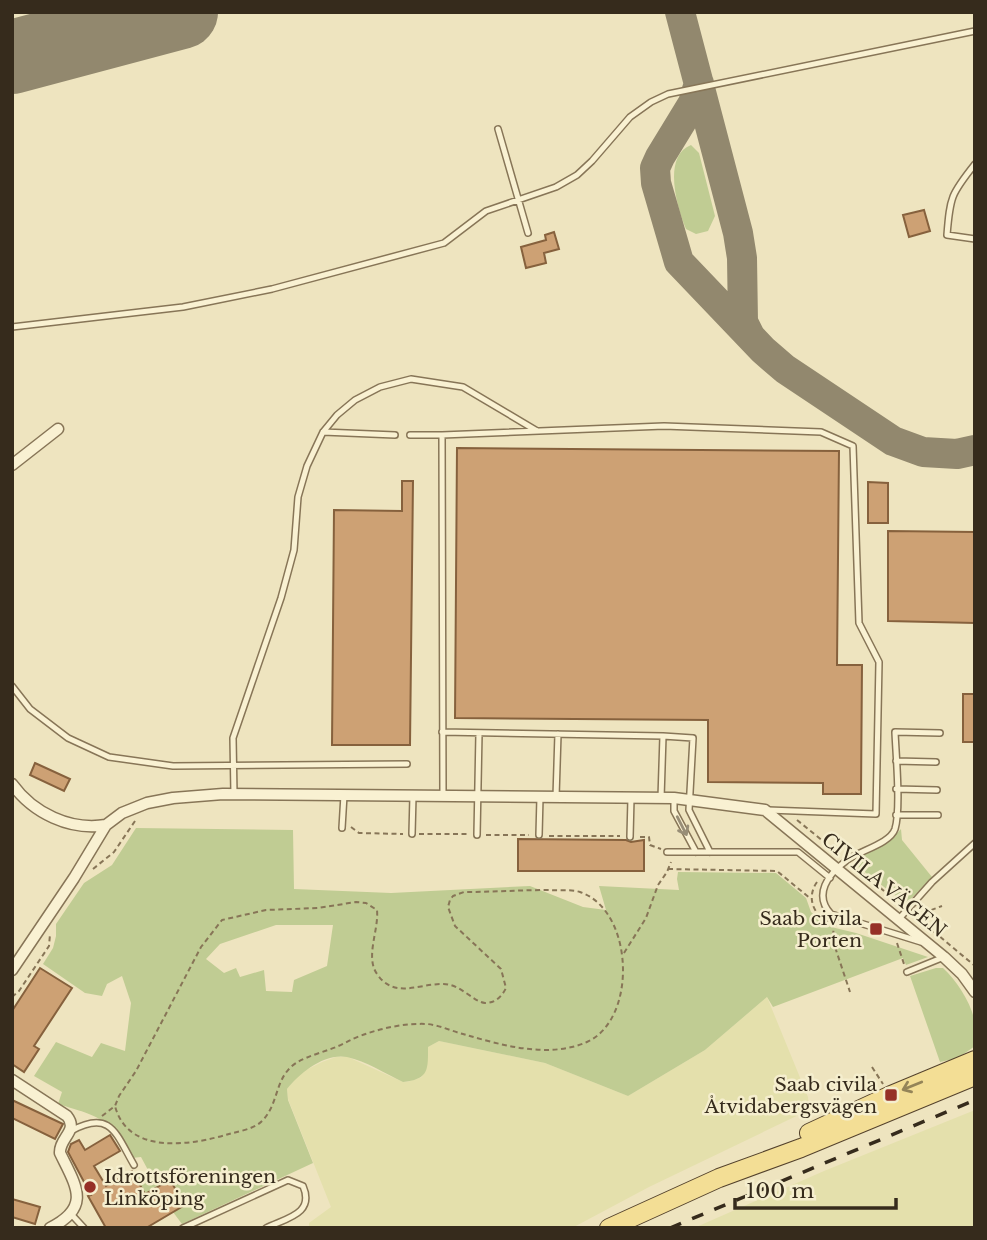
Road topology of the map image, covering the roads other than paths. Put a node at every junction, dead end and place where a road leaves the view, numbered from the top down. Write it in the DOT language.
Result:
graph roads {
  1 [pos="975,31"];
  2 [pos="498,129"];
  3 [pos="975,164"];
  4 [pos="518,200"];
  5 [pos="528,233"];
  6 [pos="975,239"];
  7 [pos="12,327"];
  8 [pos="58,429"];
  9 [pos="537,431"];
  10 [pos="323,432"];
  11 [pos="395,435"];
  12 [pos="410,435"];
  13 [pos="442,435"];
  14 [pos="12,465"];
  15 [pos="12,686"];
  16 [pos="442,732"];
  17 [pos="479,733"];
  18 [pos="940,733"];
  19 [pos="558,734"];
  20 [pos="663,736"];
  21 [pos="896,761"];
  22 [pos="936,762"];
  23 [pos="407,764"];
  24 [pos="232,765"];
  25 [pos="12,784"];
  26 [pos="896,789"];
  27 [pos="937,790"];
  28 [pos="234,794"];
  29 [pos="344,795"];
  30 [pos="413,796"];
  31 [pos="443,796"];
  32 [pos="478,796"];
  33 [pos="540,797"];
  34 [pos="556,797"];
  35 [pos="631,798"];
  36 [pos="661,798"];
  37 [pos="674,798"];
  38 [pos="689,800"];
  39 [pos="765,810"];
  40 [pos="896,815"];
  41 [pos="938,816"];
  42 [pos="106,825"];
  43 [pos="342,828"];
  44 [pos="412,834"];
  45 [pos="477,835"];
  46 [pos="540,835"];
  47 [pos="630,836"];
  48 [pos="975,843"];
  49 [pos="671,852"];
  50 [pos="696,852"];
  51 [pos="710,852"];
  52 [pos="833,874"];
  53 [pos="898,920"];
  54 [pos="928,944"];
  55 [pos="944,957"];
  56 [pos="12,970"];
  57 [pos="907,972"];
  58 [pos="975,992"];
  59 [pos="975,1060"];
  60 [pos="975,1076"];
  61 [pos="12,1080"];
  62 [pos="71,1131"];
  63 [pos="134,1166"];
  64 [pos="719,1178"];
  65 [pos="71,1214"];
  66 [pos="50,1228"];
  67 [pos="84,1228"];
  68 [pos="183,1228"];
  69 [pos="266,1228"];
  70 [pos="609,1228"];
  1 -- 4 [label="lane"];
  2 -- 4 [label="lane"];
  3 -- 6 [label="lane"];
  4 -- 5 [label="lane"];
  4 -- 7 [label="lane"];
  8 -- 14 [label="street"];
  9 -- 10 [label="lane"];
  9 -- 13 [label="lane"];
  9 -- 39 [label="lane"];
  10 -- 11 [label="lane"];
  10 -- 24 [label="lane"];
  12 -- 13 [label="lane"];
  13 -- 16 [label="lane"];
  15 -- 24 [label="lane"];
  16 -- 17 [label="lane"];
  16 -- 31 [label="lane"];
  17 -- 19 [label="lane"];
  17 -- 32 [label="lane"];
  18 -- 21 [label="lane"];
  19 -- 20 [label="lane"];
  19 -- 34 [label="lane"];
  20 -- 36 [label="lane"];
  20 -- 38 [label="lane"];
  21 -- 22 [label="lane"];
  21 -- 26 [label="lane"];
  23 -- 24 [label="lane"];
  24 -- 28 [label="lane"];
  25 -- 42 [label="street"];
  26 -- 27 [label="lane"];
  26 -- 40 [label="lane"];
  28 -- 29 [label="street"];
  28 -- 42 [label="street"];
  29 -- 30 [label="street"];
  29 -- 43 [label="lane"];
  30 -- 31 [label="street"];
  30 -- 44 [label="lane"];
  31 -- 32 [label="street"];
  32 -- 33 [label="street"];
  32 -- 45 [label="lane"];
  33 -- 34 [label="street"];
  33 -- 46 [label="lane"];
  34 -- 35 [label="street"];
  35 -- 36 [label="street"];
  35 -- 47 [label="lane"];
  36 -- 37 [label="street"];
  37 -- 38 [label="street"];
  37 -- 50 [label="lane, one-way"];
  38 -- 39 [label="street"];
  38 -- 51 [label="lane"];
  39 -- 52 [label="street, CIVILA VÄGEN"];
  40 -- 41 [label="lane"];
  40 -- 52 [label="lane"];
  42 -- 56 [label="street"];
  48 -- 53 [label="lane"];
  49 -- 50 [label="lane"];
  50 -- 51 [label="lane"];
  51 -- 52 [label="lane"];
  52 -- 53 [label="street, CIVILA VÄGEN"];
  52 -- 54 [label="lane"];
  53 -- 54 [label="street, CIVILA VÄGEN"];
  54 -- 55 [label="street, CIVILA VÄGEN"];
  55 -- 57 [label="lane"];
  55 -- 58 [label="street, CIVILA VÄGEN"];
  59 -- 64 [label="main road, one-way"];
  60 -- 64 [label="main road"];
  61 -- 62 [label="street"];
  62 -- 63 [label="lane"];
  62 -- 65 [label="street"];
  64 -- 70 [label="main road"];
  65 -- 66 [label="street"];
  65 -- 67 [label="lane"];
  68 -- 69 [label="lane"];
}
